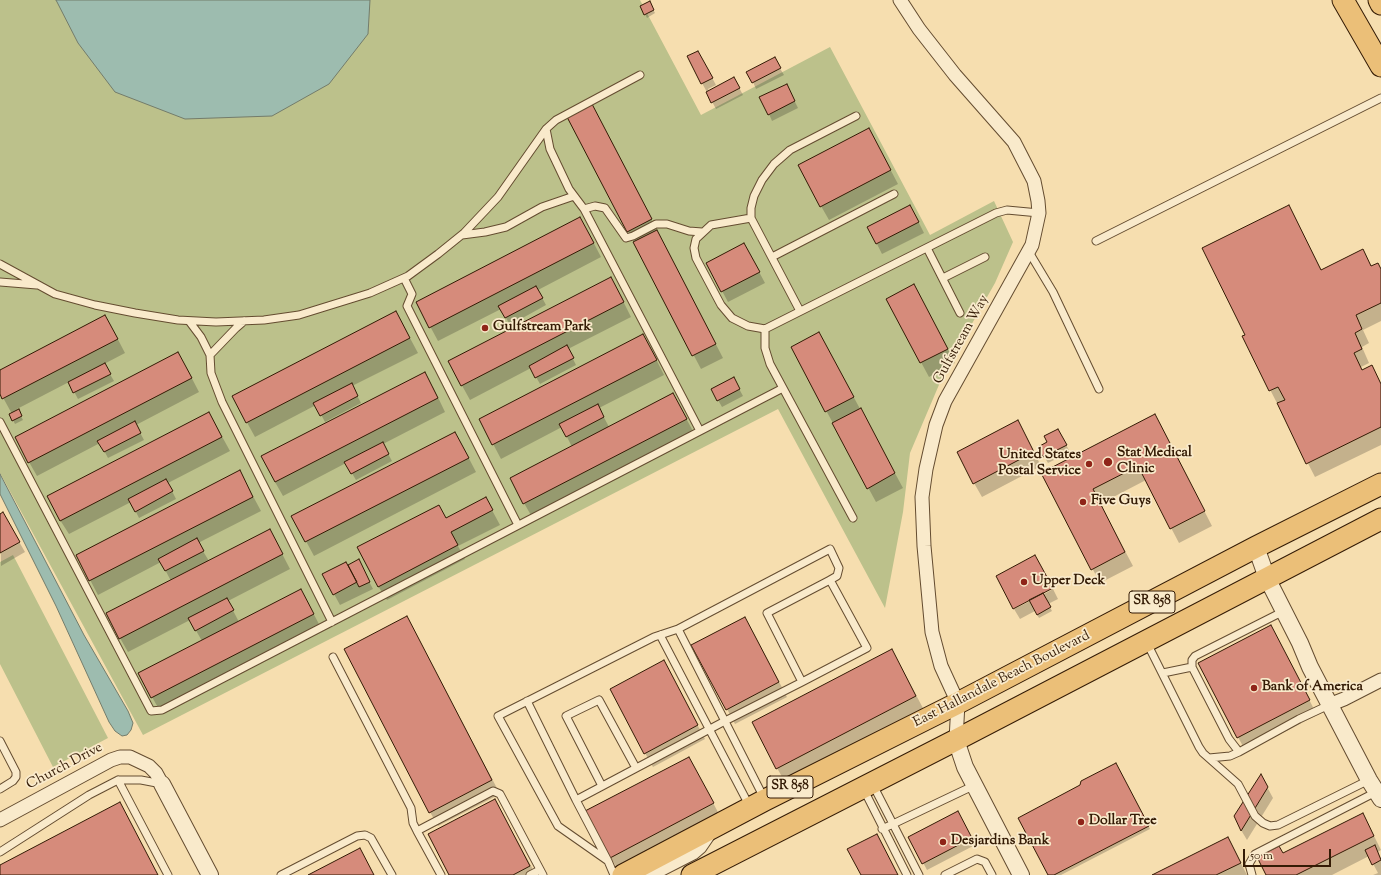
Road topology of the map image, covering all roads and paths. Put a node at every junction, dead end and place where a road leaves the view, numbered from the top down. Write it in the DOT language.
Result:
graph roads {
  1 [pos="900,0"];
  2 [pos="1343,0"];
  3 [pos="1379,0"];
  4 [pos="1381,4"];
  5 [pos="1381,66"];
  6 [pos="640,75"];
  7 [pos="1381,98"];
  8 [pos="856,116"];
  9 [pos="546,129"];
  10 [pos="894,194"];
  11 [pos="574,196"];
  12 [pos="584,209"];
  13 [pos="1039,213"];
  14 [pos="752,218"];
  15 [pos="702,232"];
  16 [pos="462,235"];
  17 [pos="1096,241"];
  18 [pos="927,248"];
  19 [pos="1029,252"];
  20 [pos="772,256"];
  21 [pos="985,257"];
  22 [pos="0,264"];
  23 [pos="404,278"];
  24 [pos="943,278"];
  25 [pos="0,282"];
  26 [pos="39,285"];
  27 [pos="800,311"];
  28 [pos="960,313"];
  29 [pos="189,321"];
  30 [pos="245,321"];
  31 [pos="765,330"];
  32 [pos="210,355"];
  33 [pos="784,388"];
  34 [pos="1099,390"];
  35 [pos="0,422"];
  36 [pos="700,431"];
  37 [pos="1381,484"];
  38 [pos="853,518"];
  39 [pos="1381,519"];
  40 [pos="518,525"];
  41 [pos="1256,547"];
  42 [pos="1267,578"];
  43 [pos="830,580"];
  44 [pos="1284,610"];
  45 [pos="332,622"];
  46 [pos="678,629"];
  47 [pos="660,635"];
  48 [pos="1146,641"];
  49 [pos="333,657"];
  50 [pos="1192,667"];
  51 [pos="1163,673"];
  52 [pos="1381,680"];
  53 [pos="802,682"];
  54 [pos="527,701"];
  55 [pos="958,703"];
  56 [pos="1329,705"];
  57 [pos="725,720"];
  58 [pos="710,730"];
  59 [pos="956,740"];
  60 [pos="0,741"];
  61 [pos="1239,752"];
  62 [pos="1209,758"];
  63 [pos="636,768"];
  64 [pos="118,780"];
  65 [pos="162,784"];
  66 [pos="975,785"];
  67 [pos="602,786"];
  68 [pos="867,786"];
  69 [pos="0,789"];
  70 [pos="1375,790"];
  71 [pos="576,800"];
  72 [pos="758,804"];
  73 [pos="0,820"];
  74 [pos="893,824"];
  75 [pos="716,825"];
  76 [pos="882,829"];
  77 [pos="418,831"];
  78 [pos="0,852"];
  79 [pos="616,868"];
  80 [pos="541,872"];
  81 [pos="168,875"];
  82 [pos="210,875"];
  83 [pos="281,875"];
  84 [pos="392,875"];
  85 [pos="441,875"];
  86 [pos="530,875"];
  87 [pos="614,875"];
  88 [pos="650,875"];
  89 [pos="692,875"];
  90 [pos="907,875"];
  91 [pos="919,875"];
  92 [pos="945,875"];
  93 [pos="992,875"];
  94 [pos="1021,875"];
  95 [pos="1252,875"];
  1 -- 13 [label="street, Gulfstream Way"];
  2 -- 5 [label="main road"];
  3 -- 4 [label="main road"];
  6 -- 9 [label="lane"];
  7 -- 17 [label="lane"];
  8 -- 14 [label="lane"];
  9 -- 11 [label="lane"];
  9 -- 16 [label="lane"];
  10 -- 20 [label="lane"];
  11 -- 12 [label="lane"];
  11 -- 16 [label="lane"];
  12 -- 15 [label="lane"];
  12 -- 36 [label="lane"];
  13 -- 18 [label="lane"];
  13 -- 19 [label="street, Gulfstream Way"];
  14 -- 15 [label="lane"];
  14 -- 20 [label="lane"];
  15 -- 31 [label="lane"];
  16 -- 23 [label="lane"];
  18 -- 24 [label="lane"];
  18 -- 27 [label="lane"];
  19 -- 34 [label="lane"];
  19 -- 55 [label="street, Gulfstream Way"];
  20 -- 27 [label="lane"];
  21 -- 24 [label="lane"];
  22 -- 26 [label="lane"];
  23 -- 30 [label="lane"];
  23 -- 40 [label="lane"];
  24 -- 28 [label="lane"];
  25 -- 26 [label="lane"];
  26 -- 29 [label="lane"];
  27 -- 31 [label="lane"];
  29 -- 30 [label="lane"];
  29 -- 32 [label="lane"];
  30 -- 32 [label="lane"];
  31 -- 33 [label="lane"];
  32 -- 45 [label="lane"];
  33 -- 36 [label="lane"];
  33 -- 38 [label="lane"];
  35 -- 45 [label="lane"];
  36 -- 40 [label="lane"];
  37 -- 41 [label="main road, East Hallandale Beach Boulevard / SR 858"];
  39 -- 42 [label="main road, SR 858"];
  40 -- 45 [label="lane"];
  41 -- 42 [label="street"];
  41 -- 55 [label="main road, East Hallandale Beach Boulevard / SR 858"];
  42 -- 44 [label="street"];
  42 -- 48 [label="main road, SR 858"];
  43 -- 46 [label="lane"];
  43 -- 53 [label="lane"];
  43 -- 53 [label="lane"];
  44 -- 50 [label="lane"];
  44 -- 56 [label="street"];
  46 -- 47 [label="lane"];
  46 -- 57 [label="lane"];
  47 -- 54 [label="lane"];
  47 -- 58 [label="lane"];
  48 -- 51 [label="lane"];
  48 -- 59 [label="main road, SR 858"];
  49 -- 77 [label="lane"];
  50 -- 51 [label="lane"];
  50 -- 61 [label="lane"];
  51 -- 62 [label="lane"];
  52 -- 56 [label="street"];
  53 -- 57 [label="lane"];
  54 -- 71 [label="lane"];
  54 -- 79 [label="lane"];
  55 -- 59 [label="street, Gulfstream Way"];
  55 -- 72 [label="main road, East Hallandale Beach Boulevard / SR 858"];
  56 -- 61 [label="lane"];
  56 -- 70 [label="street"];
  57 -- 58 [label="lane"];
  57 -- 72 [label="lane"];
  58 -- 63 [label="lane"];
  58 -- 72 [label="lane"];
  59 -- 66 [label="street"];
  59 -- 68 [label="main road, SR 858"];
  60 -- 69 [label="lane"];
  61 -- 62 [label="lane"];
  62 -- 70 [label="lane"];
  63 -- 67 [label="lane"];
  63 -- 67 [label="lane"];
  64 -- 65 [label="lane"];
  64 -- 78 [label="lane"];
  64 -- 81 [label="lane"];
  65 -- 73 [label="street, Church Drive"];
  65 -- 82 [label="street"];
  66 -- 74 [label="lane"];
  66 -- 94 [label="street"];
  67 -- 71 [label="lane"];
  68 -- 74 [label="lane"];
  68 -- 76 [label="lane"];
  68 -- 89 [label="main road, SR 858"];
  70 -- 95 [label="lane"];
  71 -- 79 [label="lane"];
  72 -- 75 [label="main road, East Hallandale Beach Boulevard / SR 858"];
  74 -- 76 [label="lane"];
  74 -- 91 [label="lane"];
  75 -- 79 [label="main road, East Hallandale Beach Boulevard / SR 858"];
  75 -- 88 [label="street"];
  76 -- 90 [label="lane"];
  77 -- 80 [label="lane"];
  77 -- 85 [label="lane"];
  79 -- 87 [label="lane"];
  80 -- 86 [label="lane"];
  83 -- 84 [label="lane"];
  92 -- 93 [label="lane"];
}
